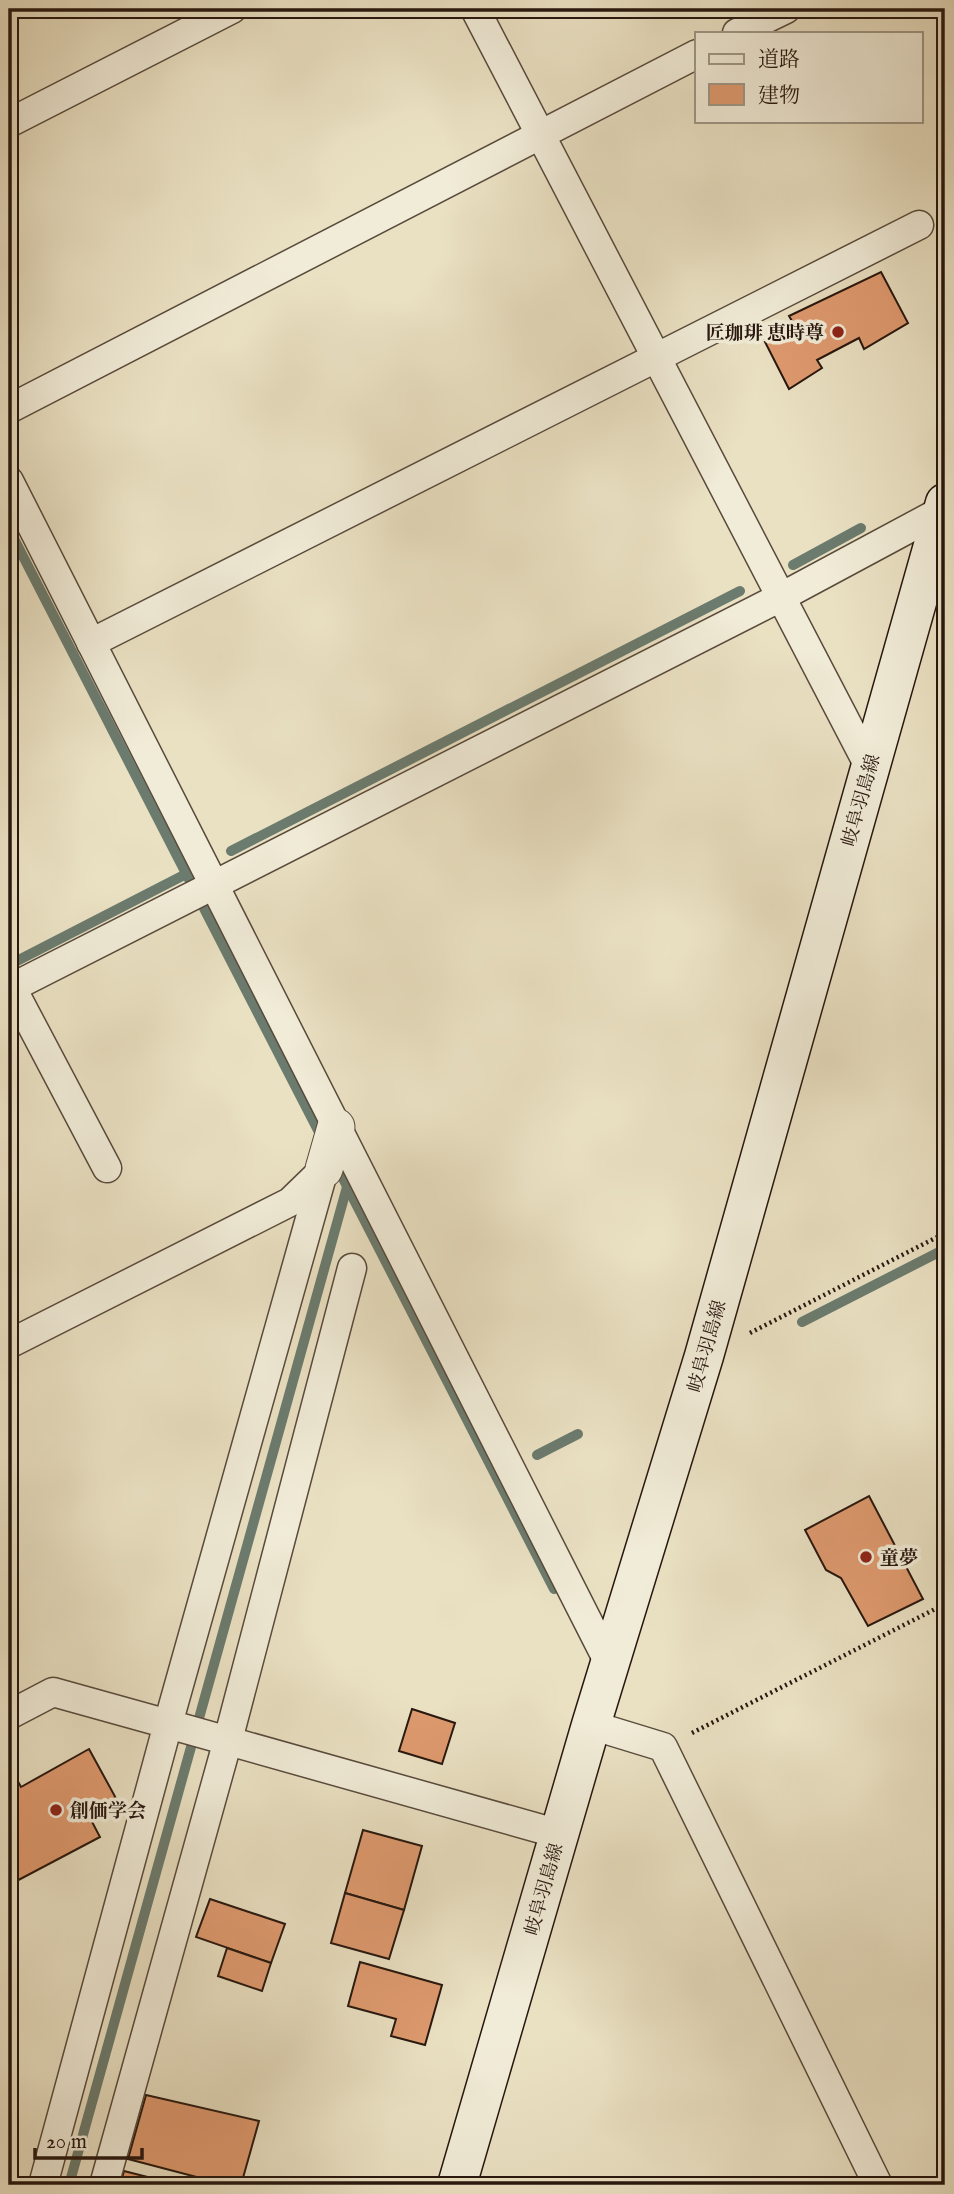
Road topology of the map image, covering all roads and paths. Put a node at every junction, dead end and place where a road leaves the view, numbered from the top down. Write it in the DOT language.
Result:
graph roads {
  1 [pos="232,9"];
  2 [pos="475,9"];
  3 [pos="786,9"];
  4 [pos="739,32"];
  5 [pos="695,55"];
  6 [pos="9,123"];
  7 [pos="539,132"];
  8 [pos="919,225"];
  9 [pos="656,357"];
  10 [pos="9,409"];
  11 [pos="9,481"];
  12 [pos="945,507"];
  13 [pos="781,597"];
  14 [pos="92,643"];
  15 [pos="870,768"];
  16 [pos="214,883"];
  17 [pos="10,988"];
  18 [pos="336,1127"];
  19 [pos="107,1168"];
  20 [pos="324,1169"];
  21 [pos="945,1233"];
  22 [pos="352,1268"];
  23 [pos="9,1344"];
  24 [pos="704,1356"];
  25 [pos="945,1604"];
  26 [pos="609,1663"];
  27 [pos="9,1715"];
  28 [pos="168,1724"];
  29 [pos="591,1725"];
  30 [pos="228,1740"];
  31 [pos="663,1747"];
  32 [pos="559,1834"];
  33 [pos="43,2185"];
  34 [pos="104,2185"];
  35 [pos="457,2185"];
  36 [pos="878,2185"];
  1 -- 6 [label="street"];
  2 -- 7 [label="street"];
  3 -- 4 [label="street"];
  5 -- 7 [label="street"];
  7 -- 9 [label="street"];
  7 -- 10 [label="street"];
  8 -- 9 [label="street"];
  9 -- 13 [label="street"];
  9 -- 14 [label="street"];
  11 -- 14 [label="street"];
  12 -- 13 [label="street"];
  12 -- 15 [label="main road, 岐阜羽島線"];
  13 -- 15 [label="street"];
  13 -- 16 [label="street"];
  14 -- 16 [label="street"];
  15 -- 24 [label="main road, 岐阜羽島線"];
  16 -- 17 [label="street"];
  16 -- 18 [label="street"];
  17 -- 19 [label="street"];
  18 -- 20 [label="street"];
  18 -- 26 [label="street"];
  20 -- 23 [label="street"];
  20 -- 28 [label="street"];
  21 -- 24 [label="path"];
  22 -- 30 [label="street"];
  24 -- 26 [label="main road, 岐阜羽島線"];
  25 -- 31 [label="path"];
  26 -- 29 [label="main road, 岐阜羽島線"];
  27 -- 28 [label="street"];
  28 -- 30 [label="street"];
  28 -- 33 [label="street"];
  29 -- 31 [label="street"];
  29 -- 32 [label="main road, 岐阜羽島線"];
  30 -- 32 [label="street"];
  30 -- 34 [label="street"];
  31 -- 36 [label="street"];
  32 -- 35 [label="main road, 岐阜羽島線"];
}
